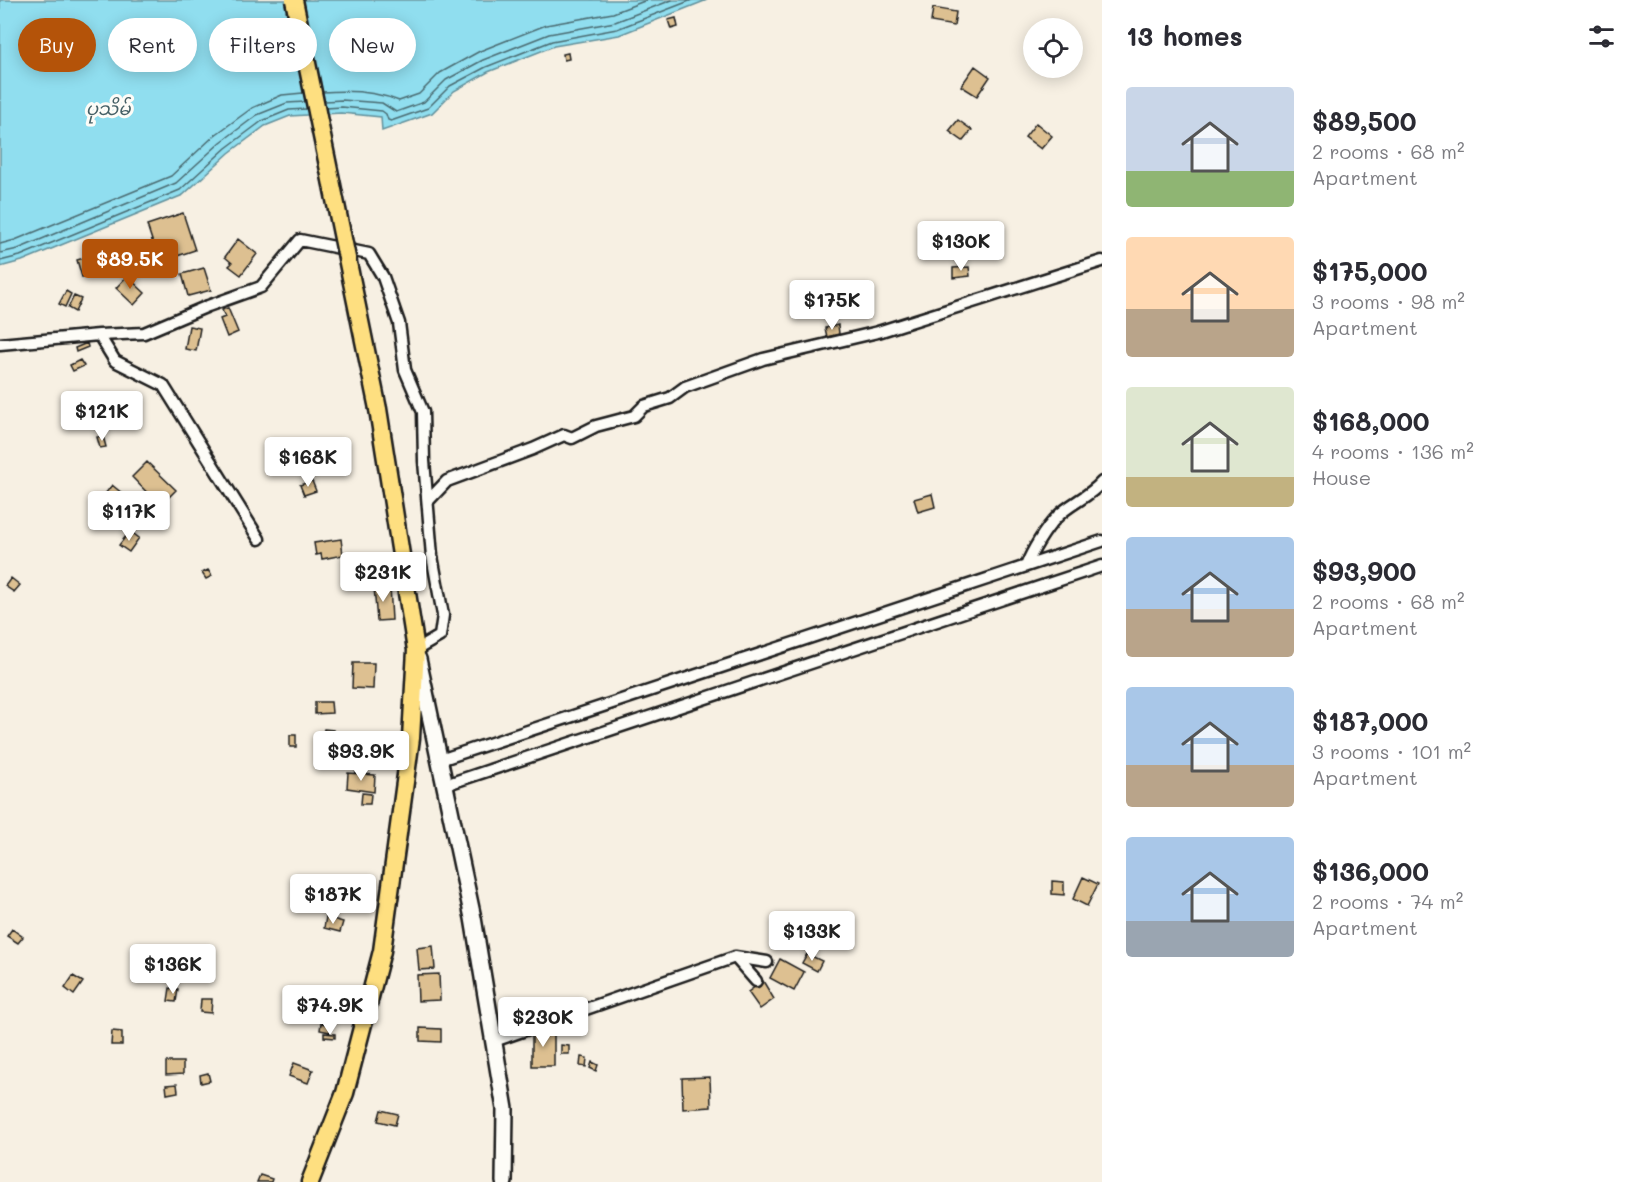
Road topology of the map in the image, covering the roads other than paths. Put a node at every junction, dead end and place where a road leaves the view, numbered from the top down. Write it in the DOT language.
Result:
graph roads {
  1 [pos="294,0"];
  2 [pos="1102,261"];
  3 [pos="99,335"];
  4 [pos="0,344"];
  5 [pos="1102,482"];
  6 [pos="428,501"];
  7 [pos="259,539"];
  8 [pos="1102,541"];
  9 [pos="1026,566"];
  10 [pos="1102,566"];
  11 [pos="417,650"];
  12 [pos="440,760"];
  13 [pos="445,785"];
  14 [pos="735,957"];
  15 [pos="767,962"];
  16 [pos="756,981"];
  17 [pos="494,1041"];
  18 [pos="310,1182"];
  19 [pos="504,1182"];
  1 -- 11 [label="highway, bridge"];
  2 -- 6 [label="street"];
  3 -- 4 [label="street"];
  3 -- 6 [label="street"];
  3 -- 7 [label="street"];
  5 -- 9 [label="street"];
  6 -- 11 [label="street"];
  8 -- 9 [label="street"];
  9 -- 12 [label="street"];
  10 -- 13 [label="street"];
  11 -- 12 [label="main road"];
  11 -- 18 [label="highway"];
  12 -- 13 [label="main road"];
  13 -- 17 [label="main road"];
  14 -- 15 [label="street"];
  14 -- 16 [label="street"];
  14 -- 17 [label="street"];
  17 -- 19 [label="main road"];
}
